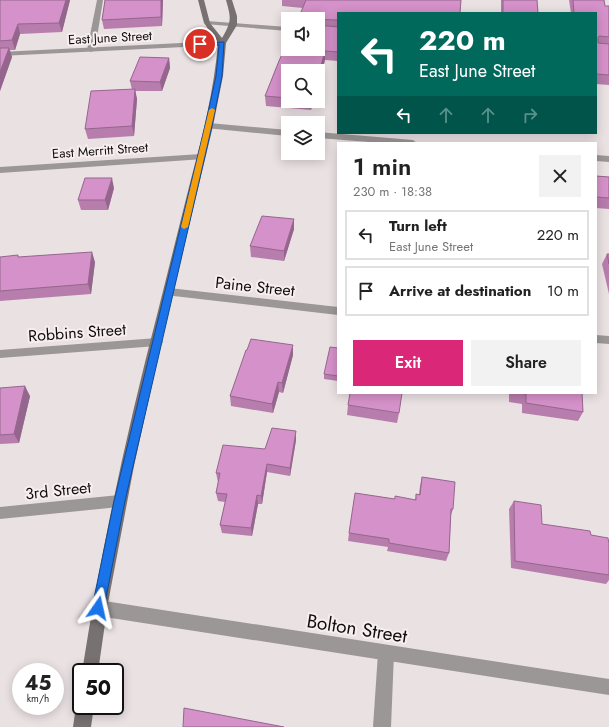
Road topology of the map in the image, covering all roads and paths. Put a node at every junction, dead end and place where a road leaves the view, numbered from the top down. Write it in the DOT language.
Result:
graph roads {
  1 [pos="100,0"];
  2 [pos="201,0"];
  3 [pos="229,0"];
  4 [pos="207,23"];
  5 [pos="234,25"];
  6 [pos="281,28"];
  7 [pos="222,43"];
  8 [pos="90,50"];
  9 [pos="0,54"];
  10 [pos="209,126"];
  11 [pos="281,132"];
  12 [pos="325,136"];
  13 [pos="401,142"];
  14 [pos="201,157"];
  15 [pos="597,158"];
  16 [pos="609,159"];
  17 [pos="0,170"];
  18 [pos="169,292"];
  19 [pos="337,311"];
  20 [pos="597,339"];
  21 [pos="609,340"];
  22 [pos="157,342"];
  23 [pos="0,354"];
  24 [pos="119,501"];
  25 [pos="0,513"];
  26 [pos="98,608"];
  27 [pos="386,653"];
  28 [pos="91,663"];
  29 [pos="609,687"];
  30 [pos="84,715"];
  31 [pos="82,727"];
  32 [pos="382,727"];
  1 -- 8 [label="street"];
  2 -- 4 [label="main road"];
  3 -- 5 [label="main road"];
  4 -- 5 [label="street"];
  4 -- 7 [label="main road"];
  5 -- 6 [label="street"];
  5 -- 7 [label="main road"];
  7 -- 8 [label="street, East June Street"];
  7 -- 10 [label="main road"];
  8 -- 9 [label="street, East June Street"];
  10 -- 11 [label="street"];
  10 -- 14 [label="main road"];
  12 -- 13 [label="street"];
  14 -- 17 [label="street, East Merritt Street"];
  14 -- 18 [label="main road"];
  15 -- 16 [label="street"];
  18 -- 19 [label="street, Paine Street"];
  18 -- 22 [label="main road"];
  20 -- 21 [label="street"];
  22 -- 23 [label="street, Robbins Street"];
  22 -- 24 [label="main road"];
  24 -- 25 [label="street, 3rd Street"];
  24 -- 26 [label="main road"];
  26 -- 27 [label="street, Bolton Street"];
  26 -- 28 [label="main road"];
  27 -- 29 [label="street, Bolton Street"];
  27 -- 32 [label="street"];
  30 -- 31 [label="main road"];
}
